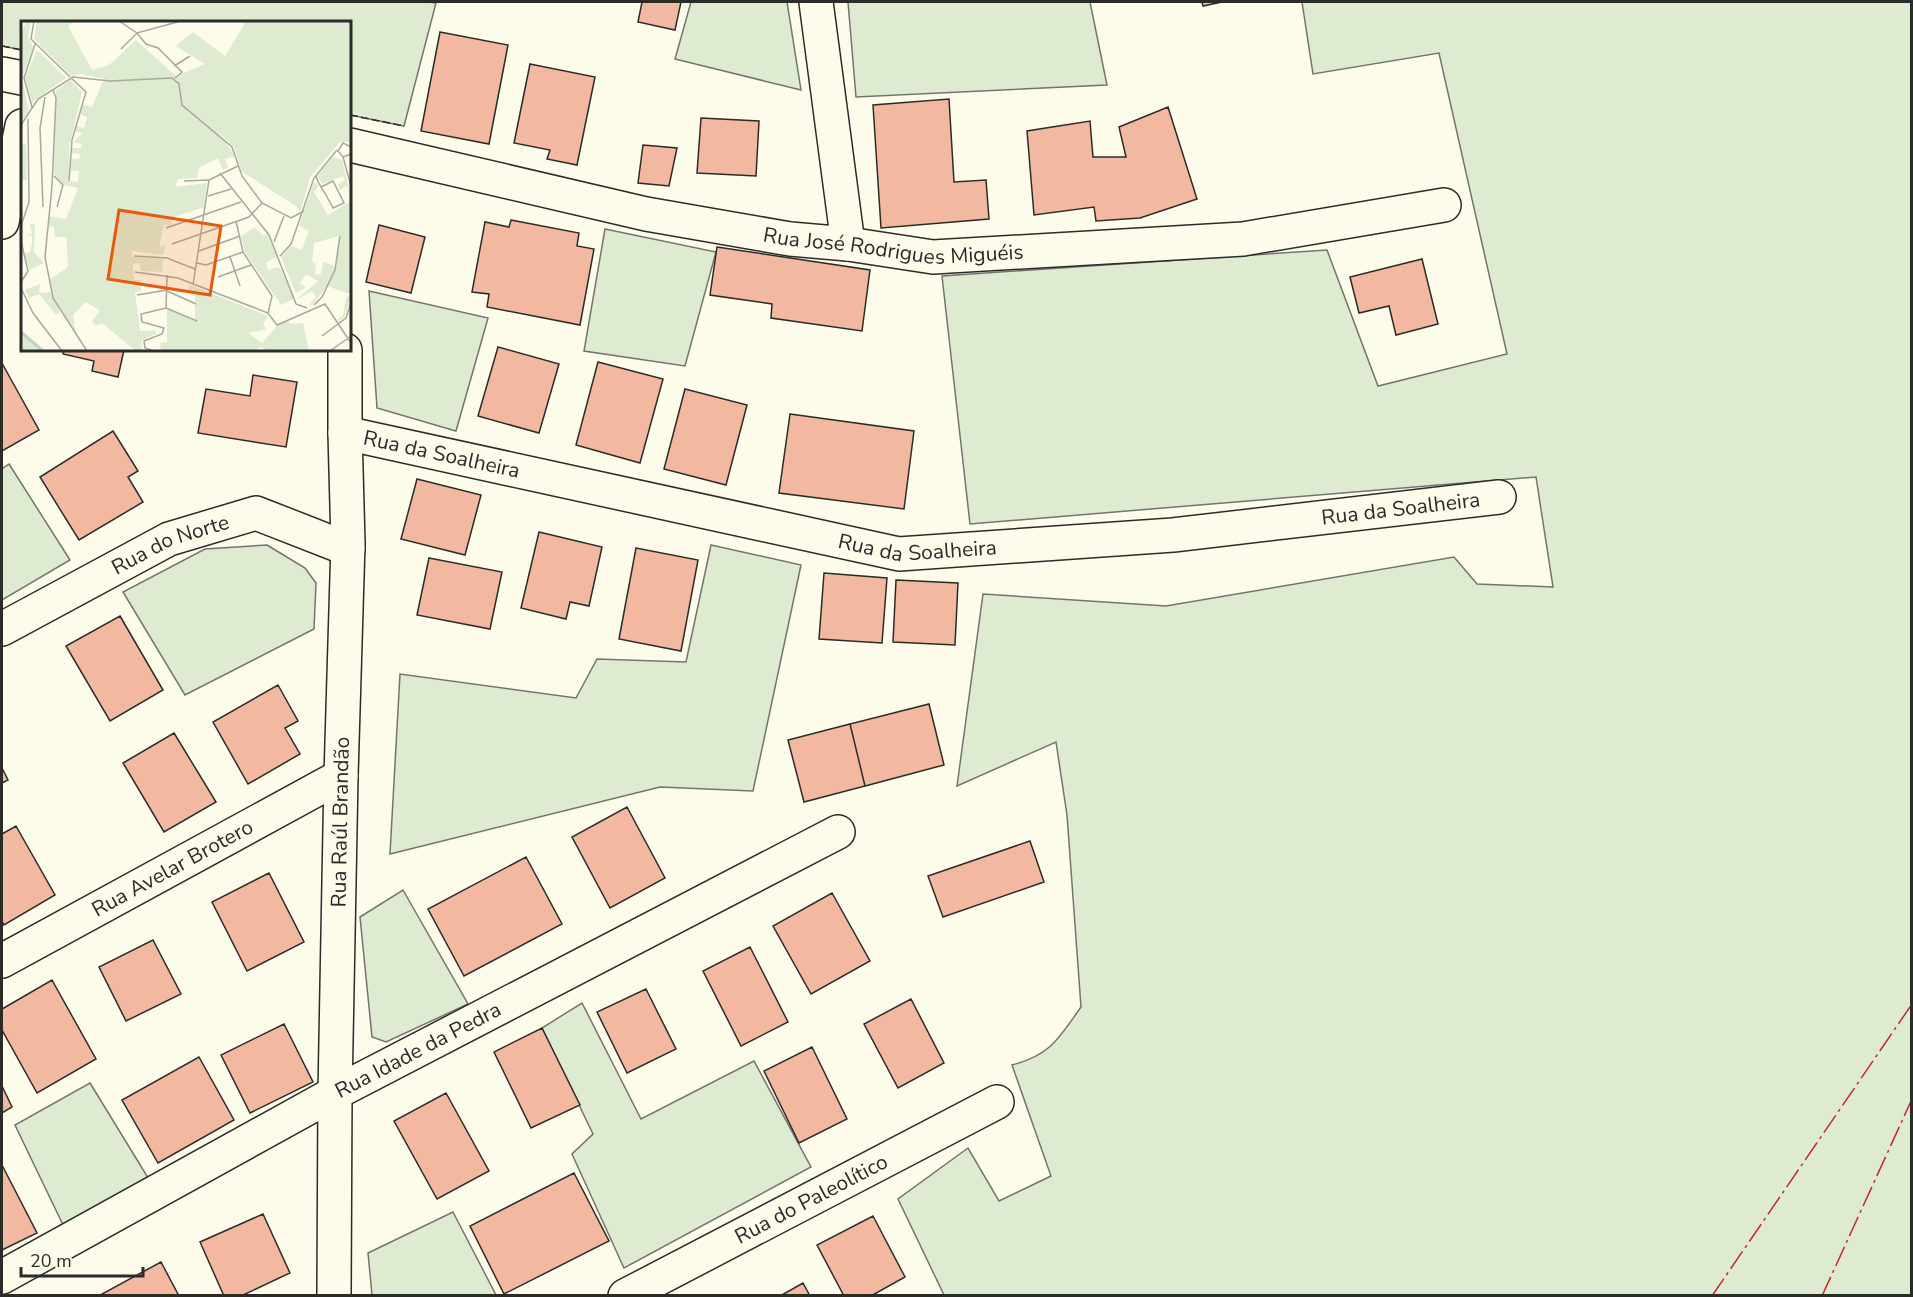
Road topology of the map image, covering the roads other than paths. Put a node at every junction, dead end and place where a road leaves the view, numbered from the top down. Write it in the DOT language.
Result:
graph roads {
  1 [pos="816,2"];
  2 [pos="2,74"];
  3 [pos="21,78"];
  4 [pos="21,131"];
  5 [pos="351,145"];
  6 [pos="1444,205"];
  7 [pos="2,222"];
  8 [pos="848,244"];
  9 [pos="345,351"];
  10 [pos="345,433"];
  11 [pos="1499,497"];
  12 [pos="348,549"];
  13 [pos="2,629"];
  14 [pos="341,776"];
  15 [pos="838,832"];
  16 [pos="2,961"];
  17 [pos="335,1093"];
  18 [pos="998,1102"];
  19 [pos="2,1277"];
  20 [pos="334,1296"];
  21 [pos="625,1296"];
  1 -- 8 [label="street"];
  2 -- 3 [label="street"];
  4 -- 7 [label="street"];
  5 -- 8 [label="street, Rua José Rodrigues Miguéis"];
  6 -- 8 [label="street, Rua José Rodrigues Miguéis"];
  9 -- 10 [label="street, Rua Raúl Brandão"];
  10 -- 11 [label="street, Rua da Soalheira"];
  10 -- 12 [label="street, Rua Raúl Brandão"];
  12 -- 13 [label="street, Rua do Norte"];
  12 -- 14 [label="street, Rua Raúl Brandão"];
  14 -- 16 [label="street, Rua Avelar Brotero"];
  14 -- 17 [label="street, Rua Raúl Brandão"];
  15 -- 17 [label="street, Rua Idade da Pedra"];
  17 -- 19 [label="street, Rua Idade da Pedra"];
  17 -- 20 [label="street, Rua Raúl Brandão"];
  18 -- 21 [label="street, Rua do Paleolítico"];
}
